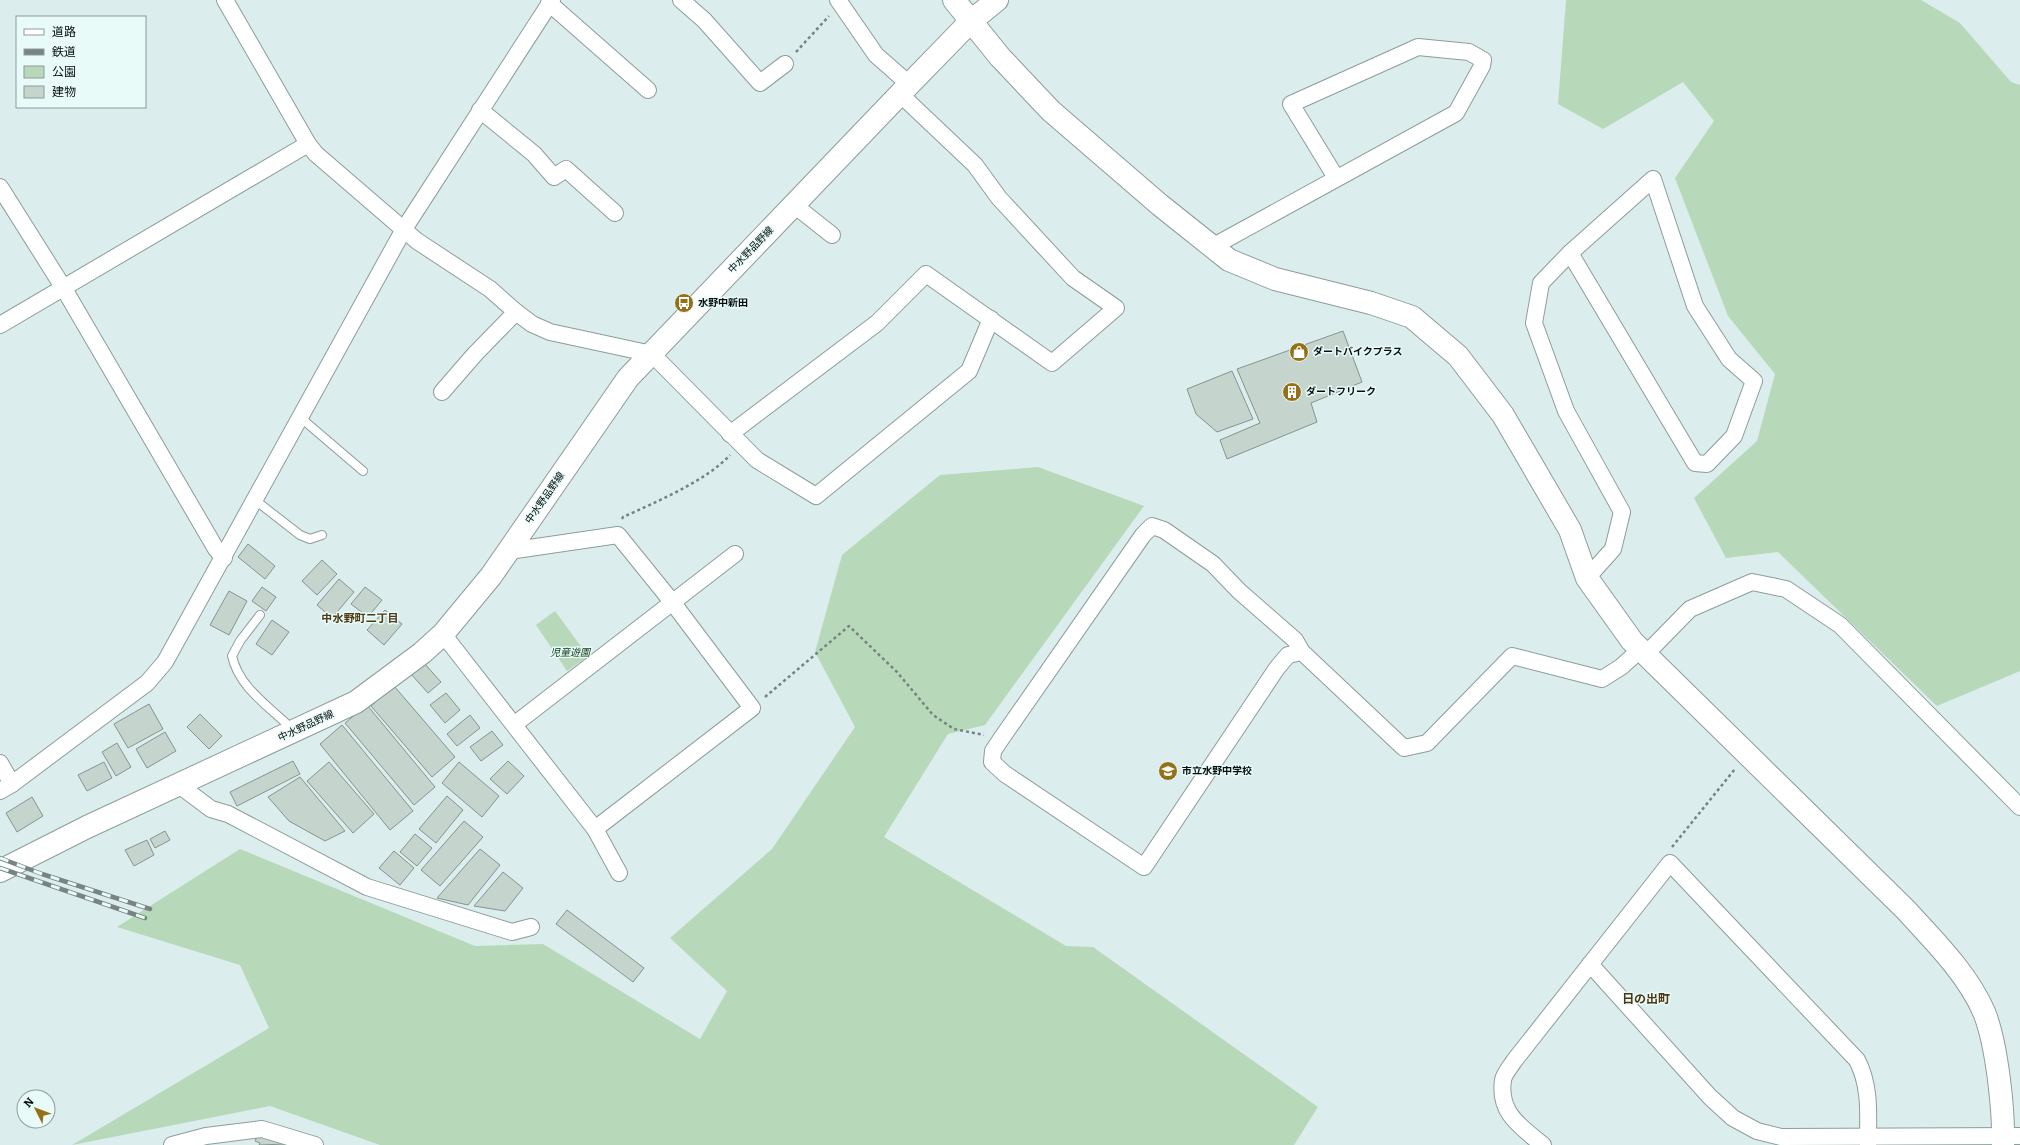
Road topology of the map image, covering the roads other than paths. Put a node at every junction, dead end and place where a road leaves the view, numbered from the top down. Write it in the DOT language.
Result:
graph roads {
  1 [pos="225,0"];
  2 [pos="680,0"];
  3 [pos="954,0"];
  4 [pos="997,0"];
  5 [pos="548,2"];
  6 [pos="839,2"];
  7 [pos="970,22"];
  8 [pos="785,64"];
  9 [pos="904,89"];
  10 [pos="648,90"];
  11 [pos="480,110"];
  12 [pos="308,144"];
  13 [pos="1335,176"];
  14 [pos="0,187"];
  15 [pos="794,205"];
  16 [pos="615,213"];
  17 [pos="404,229"];
  18 [pos="832,235"];
  19 [pos="1212,247"];
  20 [pos="1570,253"];
  21 [pos="63,287"];
  22 [pos="516,312"];
  23 [pos="991,319"];
  24 [pos="0,325"];
  25 [pos="652,354"];
  26 [pos="442,392"];
  27 [pos="301,418"];
  28 [pos="736,439"];
  29 [pos="362,471"];
  30 [pos="255,500"];
  31 [pos="322,535"];
  32 [pos="509,551"];
  33 [pos="735,554"];
  34 [pos="224,558"];
  35 [pos="1587,578"];
  36 [pos="673,603"];
  37 [pos="260,615"];
  38 [pos="444,634"];
  39 [pos="1302,652"];
  40 [pos="1642,652"];
  41 [pos="515,724"];
  42 [pos="294,731"];
  43 [pos="0,763"];
  44 [pos="179,785"];
  45 [pos="6,788"];
  46 [pos="2020,807"];
  47 [pos="595,829"];
  48 [pos="0,871"];
  49 [pos="619,873"];
  50 [pos="531,927"];
  51 [pos="1590,964"];
  52 [pos="2009,1138"];
  53 [pos="1868,1140"];
  54 [pos="212,1141"];
  55 [pos="172,1145"];
  56 [pos="316,1145"];
  57 [pos="1543,1145"];
  1 -- 12 [label="street"];
  2 -- 8 [label="street"];
  3 -- 7 [label="street"];
  4 -- 7 [label="street, 中水野品野線"];
  5 -- 10 [label="street"];
  5 -- 11 [label="street"];
  6 -- 9 [label="street"];
  7 -- 9 [label="street, 中水野品野線"];
  7 -- 19 [label="street"];
  9 -- 15 [label="street, 中水野品野線"];
  9 -- 23 [label="street"];
  11 -- 16 [label="street"];
  11 -- 17 [label="street"];
  12 -- 17 [label="street"];
  12 -- 21 [label="street"];
  13 -- 19 [label="street"];
  14 -- 21 [label="street"];
  15 -- 18 [label="street"];
  15 -- 25 [label="street, 中水野品野線"];
  17 -- 22 [label="street"];
  17 -- 27 [label="street"];
  19 -- 35 [label="street"];
  20 -- 20 [label="street"];
  20 -- 35 [label="street"];
  21 -- 24 [label="street"];
  21 -- 34 [label="street"];
  22 -- 25 [label="street"];
  22 -- 26 [label="street"];
  23 -- 28 [label="street"];
  23 -- 28 [label="street"];
  25 -- 28 [label="street"];
  25 -- 32 [label="street, 中水野品野線"];
  27 -- 29 [label="lane"];
  27 -- 30 [label="street"];
  30 -- 31 [label="lane"];
  30 -- 34 [label="street"];
  32 -- 36 [label="street"];
  32 -- 38 [label="street, 中水野品野線"];
  33 -- 36 [label="street"];
  34 -- 45 [label="street"];
  35 -- 40 [label="street"];
  36 -- 41 [label="street"];
  36 -- 47 [label="street"];
  37 -- 42 [label="lane"];
  38 -- 41 [label="street"];
  38 -- 42 [label="street, 中水野品野線"];
  39 -- 39 [label="street"];
  39 -- 40 [label="street"];
  40 -- 46 [label="street"];
  40 -- 52 [label="street"];
  41 -- 47 [label="street"];
  42 -- 44 [label="street, 中水野品野線"];
  43 -- 45 [label="street"];
  44 -- 48 [label="street, 中水野品野線"];
  44 -- 50 [label="street"];
  47 -- 49 [label="street"];
  51 -- 53 [label="street"];
  51 -- 53 [label="street"];
  51 -- 57 [label="street"];
  52 -- 53 [label="street"];
  54 -- 55 [label="street"];
  54 -- 56 [label="street"];
}
